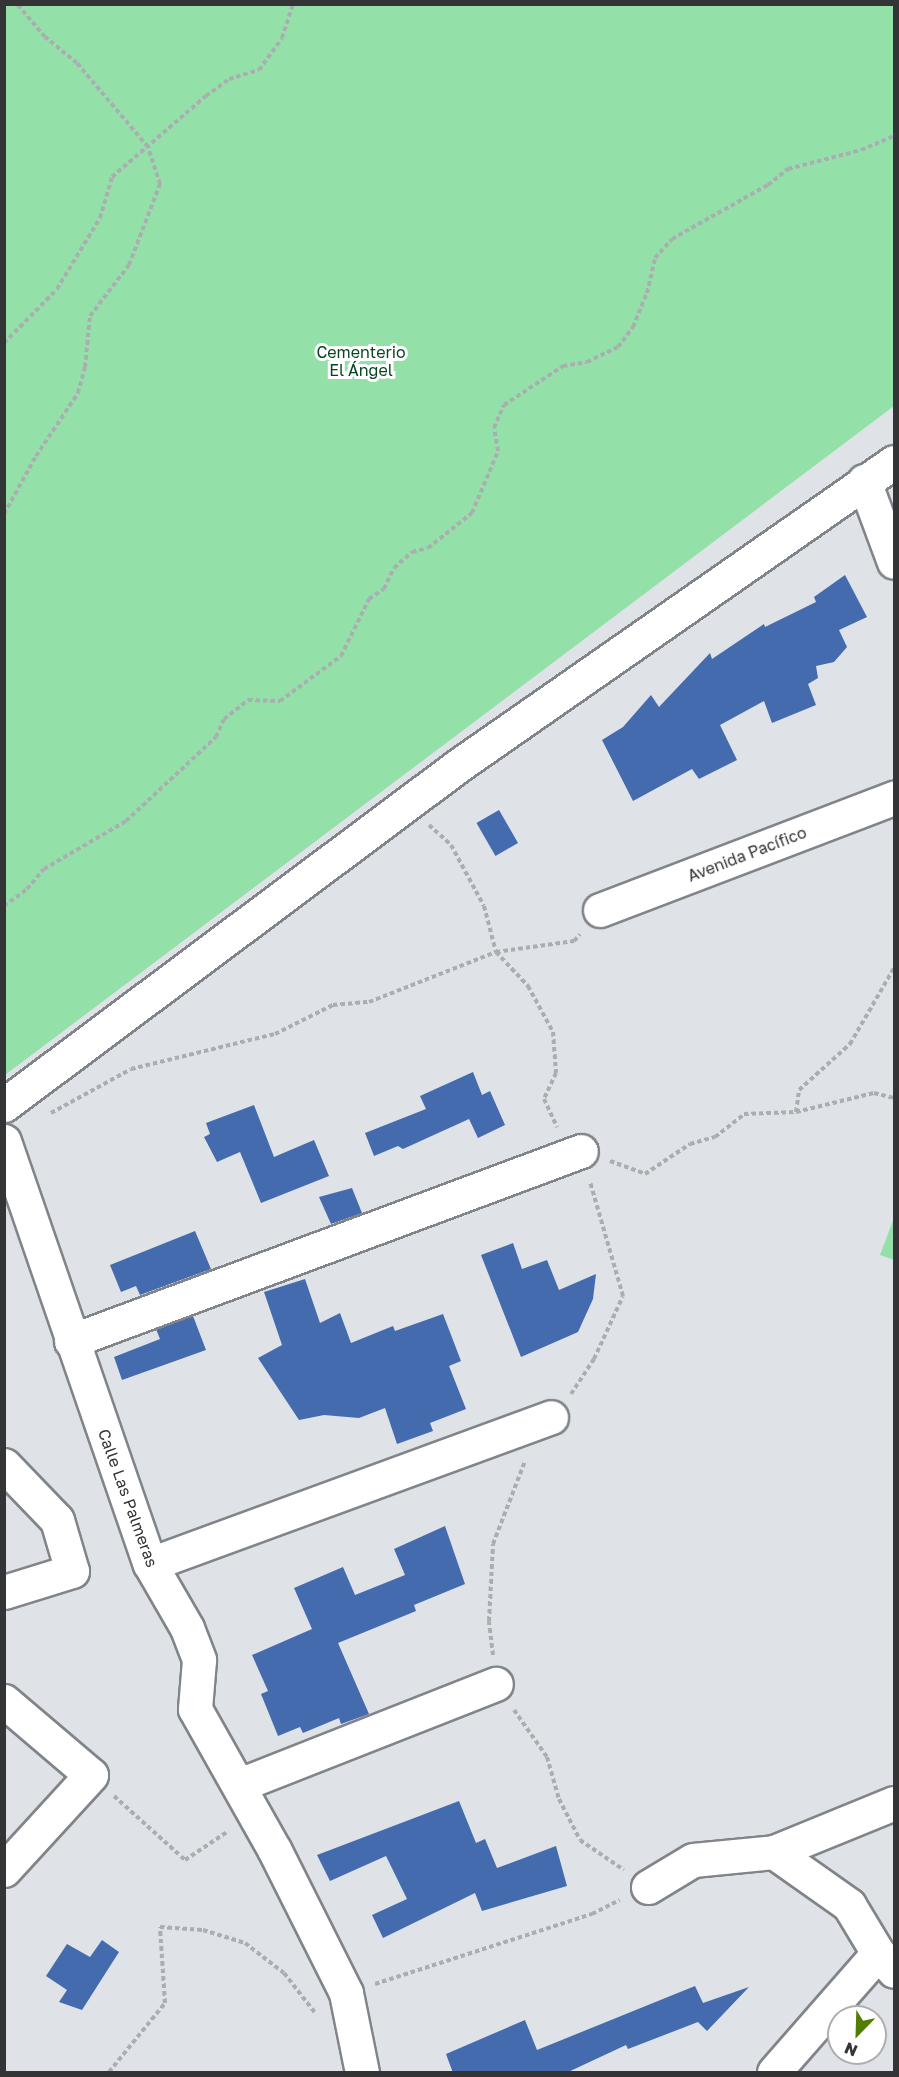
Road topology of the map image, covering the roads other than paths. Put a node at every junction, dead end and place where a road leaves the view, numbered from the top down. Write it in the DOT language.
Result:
graph roads {
  1 [pos="894,462"];
  2 [pos="864,481"];
  3 [pos="894,562"];
  4 [pos="894,798"];
  5 [pos="600,910"];
  6 [pos="4,1105"];
  7 [pos="4,1141"];
  8 [pos="581,1151"];
  9 [pos="71,1341"];
  10 [pos="551,1417"];
  11 [pos="4,1465"];
  12 [pos="150,1564"];
  13 [pos="4,1592"];
  14 [pos="496,1684"];
  15 [pos="4,1701"];
  16 [pos="239,1785"];
  17 [pos="894,1803"];
  18 [pos="774,1852"];
  19 [pos="4,1870"];
  20 [pos="648,1887"];
  21 [pos="886,1962"];
  22 [pos="362,2073"];
  23 [pos="774,2073"];
  1 -- 2 [label="street"];
  2 -- 3 [label="street"];
  2 -- 6 [label="street"];
  4 -- 5 [label="street, Avenida Pacífico"];
  7 -- 9 [label="street, Calle Las Palmeras"];
  8 -- 9 [label="street"];
  9 -- 12 [label="street, Calle Las Palmeras"];
  10 -- 12 [label="street"];
  11 -- 13 [label="street"];
  12 -- 16 [label="street, Calle Las Palmeras"];
  14 -- 16 [label="street"];
  15 -- 19 [label="street"];
  16 -- 22 [label="street, Calle Las Palmeras"];
  17 -- 18 [label="street"];
  18 -- 20 [label="street"];
  18 -- 21 [label="street"];
  21 -- 23 [label="street"];
}
